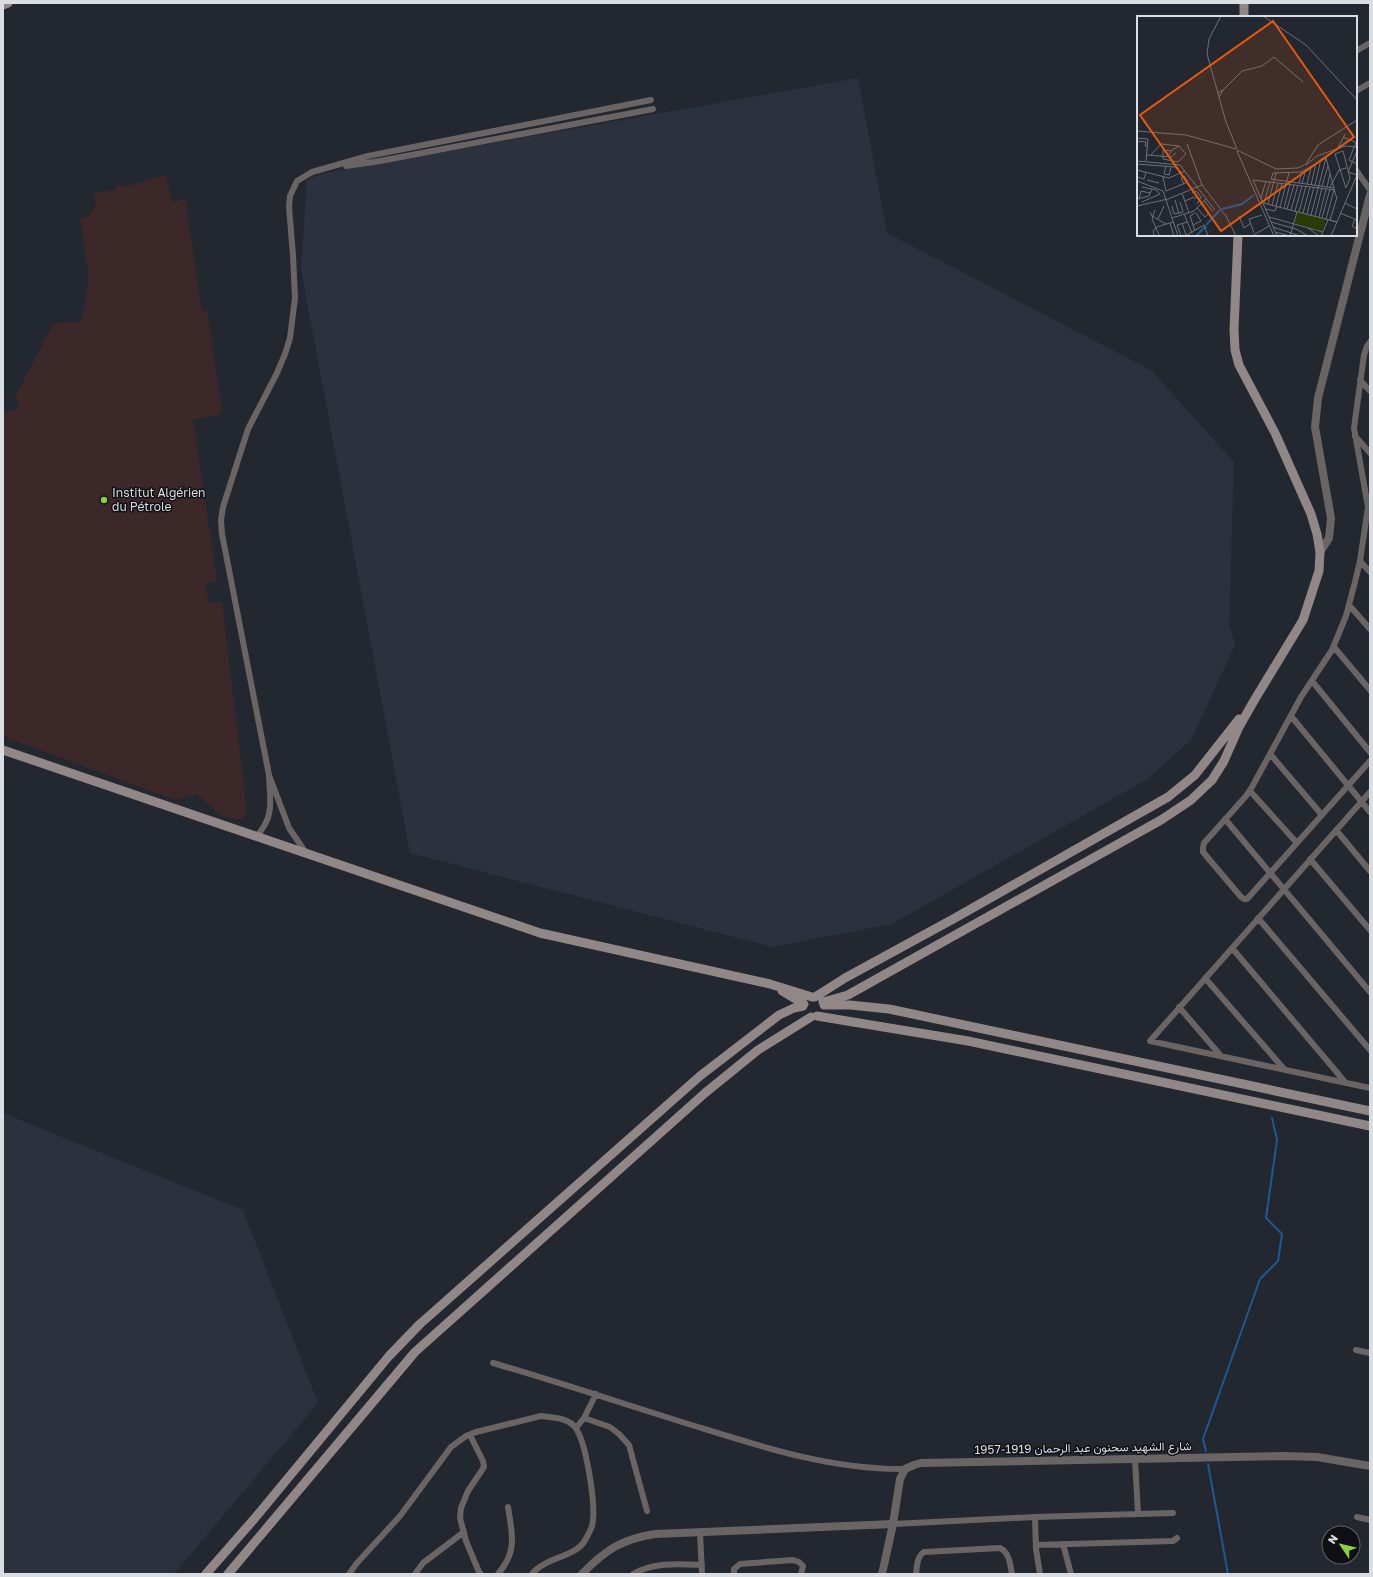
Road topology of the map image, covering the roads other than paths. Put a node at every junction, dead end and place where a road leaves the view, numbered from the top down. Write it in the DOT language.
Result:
graph roads {
  1 [pos="8,3"];
  2 [pos="1244,3"];
  3 [pos="3,6"];
  4 [pos="1244,16"];
  5 [pos="1370,43"];
  6 [pos="1357,50"];
  7 [pos="1370,83"];
  8 [pos="1357,90"];
  9 [pos="651,100"];
  10 [pos="653,109"];
  11 [pos="324,169"];
  12 [pos="1357,171"];
  13 [pos="1370,190"];
  14 [pos="1370,195"];
  15 [pos="1238,236"];
  16 [pos="1370,342"];
  17 [pos="1360,380"];
  18 [pos="1370,391"];
  19 [pos="1354,435"];
  20 [pos="1370,453"];
  21 [pos="1369,508"];
  22 [pos="1320,552"];
  23 [pos="1360,561"];
  24 [pos="1370,572"];
  25 [pos="1349,605"];
  26 [pos="1370,629"];
  27 [pos="1334,647"];
  28 [pos="1312,681"];
  29 [pos="1370,690"];
  30 [pos="1255,699"];
  31 [pos="1291,716"];
  32 [pos="3,750"];
  33 [pos="1370,752"];
  34 [pos="1270,754"];
  35 [pos="1370,761"];
  36 [pos="269,775"];
  37 [pos="1348,786"];
  38 [pos="1250,791"];
  39 [pos="1370,792"];
  40 [pos="1362,802"];
  41 [pos="1370,812"];
  42 [pos="1322,815"];
  43 [pos="1225,819"];
  44 [pos="1336,830"];
  45 [pos="256,837"];
  46 [pos="1297,843"];
  47 [pos="307,854"];
  48 [pos="1310,859"];
  49 [pos="1370,871"];
  50 [pos="1270,873"];
  51 [pos="1283,889"];
  52 [pos="1258,918"];
  53 [pos="1370,930"];
  54 [pos="1232,948"];
  55 [pos="1206,978"];
  56 [pos="770,984"];
  57 [pos="1370,992"];
  58 [pos="813,997"];
  59 [pos="823,1004"];
  60 [pos="804,1005"];
  61 [pos="1180,1007"];
  62 [pos="779,1016"];
  63 [pos="814,1016"];
  64 [pos="1370,1050"];
  65 [pos="1221,1056"];
  66 [pos="1284,1069"];
  67 [pos="1346,1082"];
  68 [pos="1370,1088"];
  69 [pos="1370,1111"];
  70 [pos="1370,1126"];
  71 [pos="1356,1350"];
  72 [pos="1370,1353"];
  73 [pos="493,1364"];
  74 [pos="596,1394"];
  75 [pos="584,1418"];
  76 [pos="576,1428"];
  77 [pos="470,1435"];
  78 [pos="1135,1460"];
  79 [pos="1370,1466"];
  80 [pos="905,1469"];
  81 [pos="508,1507"];
  82 [pos="647,1511"];
  83 [pos="1173,1513"];
  84 [pos="1138,1514"];
  85 [pos="1035,1517"];
  86 [pos="1357,1517"];
  87 [pos="1370,1520"];
  88 [pos="893,1524"];
  89 [pos="464,1532"];
  90 [pos="700,1532"];
  91 [pos="1177,1538"];
  92 [pos="1063,1544"];
  93 [pos="1036,1545"];
  94 [pos="702,1565"];
  95 [pos="206,1574"];
  96 [pos="228,1574"];
  97 [pos="349,1574"];
  98 [pos="415,1574"];
  99 [pos="481,1574"];
  100 [pos="498,1574"];
  101 [pos="532,1574"];
  102 [pos="582,1574"];
  103 [pos="633,1574"];
  104 [pos="702,1574"];
  105 [pos="734,1574"];
  106 [pos="800,1574"];
  107 [pos="882,1574"];
  108 [pos="916,1574"];
  109 [pos="1012,1574"];
  110 [pos="1040,1574"];
  111 [pos="1071,1574"];
  1 -- 3 [label="main road"];
  2 -- 4 [label="main road"];
  5 -- 6 [label="street"];
  7 -- 8 [label="street"];
  9 -- 11 [label="street"];
  10 -- 11 [label="street"];
  11 -- 36 [label="street"];
  12 -- 13 [label="street"];
  14 -- 22 [label="street"];
  15 -- 22 [label="main road"];
  16 -- 17 [label="street"];
  17 -- 18 [label="street"];
  17 -- 19 [label="street"];
  19 -- 20 [label="street"];
  19 -- 21 [label="street"];
  21 -- 23 [label="street"];
  22 -- 30 [label="main road"];
  23 -- 24 [label="street"];
  23 -- 25 [label="street"];
  25 -- 26 [label="street"];
  25 -- 27 [label="street"];
  27 -- 28 [label="street"];
  27 -- 29 [label="street"];
  28 -- 31 [label="street"];
  28 -- 33 [label="street"];
  30 -- 58 [label="main road"];
  30 -- 59 [label="main road"];
  31 -- 34 [label="street"];
  31 -- 37 [label="street"];
  32 -- 45 [label="main road"];
  34 -- 38 [label="street"];
  34 -- 42 [label="street"];
  35 -- 37 [label="street"];
  36 -- 45 [label="street"];
  36 -- 47 [label="street"];
  37 -- 40 [label="street"];
  37 -- 42 [label="street"];
  38 -- 43 [label="street"];
  38 -- 46 [label="street"];
  39 -- 40 [label="street"];
  40 -- 41 [label="street"];
  40 -- 44 [label="street"];
  42 -- 46 [label="street"];
  43 -- 50 [label="street"];
  43 -- 50 [label="street"];
  44 -- 48 [label="street"];
  44 -- 49 [label="street"];
  45 -- 47 [label="main road"];
  46 -- 50 [label="street"];
  47 -- 56 [label="main road"];
  48 -- 51 [label="street"];
  48 -- 53 [label="street"];
  50 -- 51 [label="street"];
  51 -- 52 [label="street"];
  51 -- 57 [label="street"];
  52 -- 54 [label="street"];
  52 -- 64 [label="street"];
  54 -- 55 [label="street"];
  54 -- 67 [label="street"];
  55 -- 61 [label="street"];
  55 -- 66 [label="street"];
  56 -- 58 [label="main road"];
  56 -- 60 [label="main road"];
  56 -- 62 [label="main road"];
  58 -- 59 [label="main road"];
  58 -- 60 [label="main road"];
  59 -- 63 [label="main road"];
  59 -- 69 [label="main road"];
  60 -- 62 [label="main road"];
  60 -- 63 [label="main road"];
  61 -- 65 [label="street"];
  61 -- 65 [label="street"];
  62 -- 95 [label="main road"];
  63 -- 70 [label="main road"];
  63 -- 96 [label="main road"];
  65 -- 66 [label="street"];
  66 -- 67 [label="street"];
  67 -- 68 [label="street"];
  71 -- 72 [label="street"];
  73 -- 74 [label="street"];
  74 -- 75 [label="street"];
  74 -- 80 [label="street"];
  75 -- 76 [label="street"];
  75 -- 82 [label="street"];
  76 -- 77 [label="street"];
  76 -- 101 [label="street"];
  77 -- 89 [label="street"];
  77 -- 97 [label="street"];
  78 -- 79 [label="street, شارع الشهيد سحنون عبد الرحمان 1919-1957"];
  78 -- 80 [label="street, شارع الشهيد سحنون عبد الرحمان 1919-1957"];
  78 -- 84 [label="street"];
  80 -- 88 [label="street"];
  81 -- 100 [label="street"];
  83 -- 84 [label="street"];
  84 -- 85 [label="street"];
  85 -- 88 [label="street"];
  85 -- 93 [label="street"];
  86 -- 87 [label="street"];
  88 -- 90 [label="street"];
  88 -- 107 [label="street"];
  89 -- 98 [label="street"];
  89 -- 99 [label="street"];
  90 -- 94 [label="street"];
  90 -- 102 [label="street"];
  91 -- 92 [label="street"];
  92 -- 93 [label="street"];
  92 -- 111 [label="street"];
  93 -- 110 [label="street"];
  94 -- 103 [label="street"];
  94 -- 104 [label="street"];
  105 -- 106 [label="street"];
  108 -- 109 [label="street"];
}
